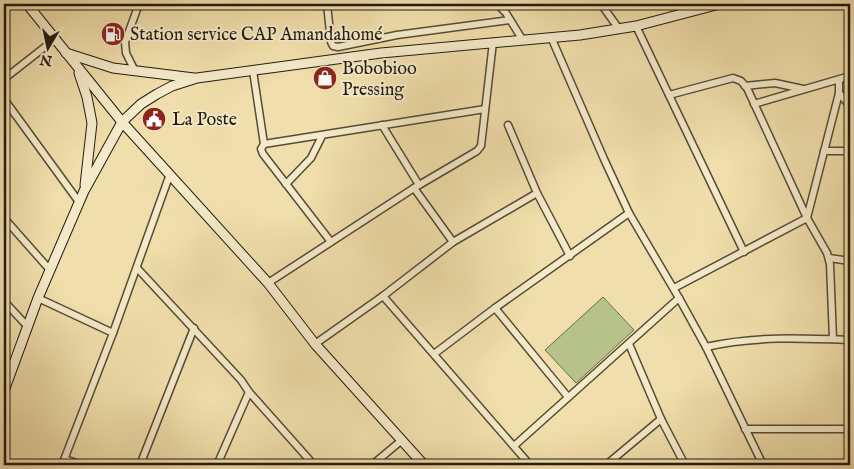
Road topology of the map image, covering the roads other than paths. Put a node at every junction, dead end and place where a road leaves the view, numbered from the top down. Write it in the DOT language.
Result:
graph roads {
  1 [pos="27,4"];
  2 [pos="139,4"];
  3 [pos="327,4"];
  4 [pos="497,4"];
  5 [pos="601,4"];
  6 [pos="720,4"];
  7 [pos="704,6"];
  8 [pos="510,20"];
  9 [pos="636,26"];
  10 [pos="619,29"];
  11 [pos="552,37"];
  12 [pos="55,39"];
  13 [pos="522,40"];
  14 [pos="493,42"];
  15 [pos="66,53"];
  16 [pos="76,66"];
  17 [pos="135,71"];
  18 [pos="253,71"];
  19 [pos="850,76"];
  20 [pos="196,78"];
  21 [pos="4,79"];
  22 [pos="839,80"];
  23 [pos="745,86"];
  24 [pos="805,89"];
  25 [pos="839,93"];
  26 [pos="669,95"];
  27 [pos="4,99"];
  28 [pos="754,104"];
  29 [pos="850,106"];
  30 [pos="486,109"];
  31 [pos="122,122"];
  32 [pos="382,125"];
  33 [pos="508,125"];
  34 [pos="322,136"];
  35 [pos="264,144"];
  36 [pos="824,151"];
  37 [pos="850,151"];
  38 [pos="170,174"];
  39 [pos="286,184"];
  40 [pos="417,186"];
  41 [pos="84,191"];
  42 [pos="537,193"];
  43 [pos="79,202"];
  44 [pos="629,213"];
  45 [pos="4,218"];
  46 [pos="807,218"];
  47 [pos="331,242"];
  48 [pos="453,242"];
  49 [pos="744,252"];
  50 [pos="570,256"];
  51 [pos="829,258"];
  52 [pos="850,261"];
  53 [pos="136,268"];
  54 [pos="50,270"];
  55 [pos="268,283"];
  56 [pos="674,288"];
  57 [pos="383,296"];
  58 [pos="38,298"];
  59 [pos="679,298"];
  60 [pos="4,301"];
  61 [pos="495,308"];
  62 [pos="28,327"];
  63 [pos="194,328"];
  64 [pos="113,333"];
  65 [pos="833,339"];
  66 [pos="850,340"];
  67 [pos="316,344"];
  68 [pos="629,344"];
  69 [pos="706,348"];
  70 [pos="434,354"];
  71 [pos="4,391"];
  72 [pos="249,392"];
  73 [pos="568,397"];
  74 [pos="661,419"];
  75 [pos="745,429"];
  76 [pos="850,429"];
  77 [pos="402,440"];
  78 [pos="514,446"];
  79 [pos="63,462"];
  80 [pos="81,465"];
  81 [pos="140,465"];
  82 [pos="217,465"];
  83 [pos="314,465"];
  84 [pos="372,465"];
  85 [pos="424,465"];
  86 [pos="530,465"];
  87 [pos="606,465"];
  88 [pos="685,465"];
  89 [pos="763,465"];
  1 -- 12 [label="street"];
  2 -- 17 [label="street"];
  3 -- 8 [label="street"];
  4 -- 8 [label="street"];
  5 -- 10 [label="street"];
  6 -- 7 [label="street"];
  7 -- 9 [label="street"];
  8 -- 13 [label="street"];
  9 -- 10 [label="street"];
  9 -- 26 [label="street"];
  10 -- 11 [label="street"];
  11 -- 13 [label="street"];
  11 -- 44 [label="street"];
  12 -- 15 [label="street"];
  12 -- 21 [label="street"];
  13 -- 14 [label="street"];
  14 -- 18 [label="street"];
  14 -- 30 [label="street"];
  15 -- 16 [label="street"];
  15 -- 17 [label="street"];
  16 -- 31 [label="street"];
  16 -- 41 [label="street"];
  17 -- 20 [label="street"];
  18 -- 20 [label="street"];
  18 -- 35 [label="street"];
  19 -- 22 [label="street"];
  20 -- 31 [label="street"];
  22 -- 24 [label="street"];
  22 -- 25 [label="street"];
  23 -- 24 [label="street"];
  23 -- 26 [label="street"];
  23 -- 28 [label="street"];
  24 -- 28 [label="street"];
  25 -- 29 [label="street"];
  25 -- 36 [label="street"];
  26 -- 49 [label="street"];
  27 -- 43 [label="street"];
  28 -- 46 [label="street"];
  30 -- 32 [label="street"];
  30 -- 40 [label="street"];
  31 -- 38 [label="street"];
  31 -- 41 [label="street"];
  32 -- 34 [label="street"];
  32 -- 40 [label="street"];
  33 -- 42 [label="street"];
  34 -- 35 [label="street"];
  34 -- 39 [label="street"];
  35 -- 39 [label="street"];
  36 -- 37 [label="street"];
  36 -- 46 [label="street"];
  38 -- 53 [label="street"];
  38 -- 55 [label="street"];
  39 -- 47 [label="street"];
  40 -- 47 [label="street"];
  40 -- 48 [label="street"];
  41 -- 43 [label="street"];
  42 -- 48 [label="street"];
  42 -- 50 [label="street"];
  43 -- 54 [label="street"];
  44 -- 50 [label="street"];
  44 -- 56 [label="street"];
  45 -- 54 [label="street"];
  46 -- 49 [label="street"];
  46 -- 51 [label="street"];
  47 -- 55 [label="street"];
  48 -- 57 [label="street"];
  49 -- 56 [label="street"];
  50 -- 61 [label="street"];
  51 -- 52 [label="street"];
  51 -- 65 [label="street"];
  53 -- 63 [label="street"];
  53 -- 64 [label="street"];
  54 -- 58 [label="street"];
  55 -- 67 [label="street"];
  56 -- 59 [label="street"];
  57 -- 67 [label="street"];
  57 -- 70 [label="street"];
  58 -- 62 [label="street"];
  58 -- 64 [label="street"];
  59 -- 68 [label="street"];
  59 -- 69 [label="street"];
  60 -- 62 [label="street"];
  61 -- 70 [label="street"];
  61 -- 73 [label="street"];
  62 -- 71 [label="street"];
  63 -- 72 [label="street"];
  63 -- 81 [label="street"];
  64 -- 79 [label="street"];
  65 -- 66 [label="street"];
  65 -- 69 [label="street"];
  67 -- 77 [label="street"];
  68 -- 73 [label="street"];
  68 -- 74 [label="street"];
  69 -- 75 [label="street"];
  70 -- 78 [label="street"];
  72 -- 82 [label="street"];
  72 -- 83 [label="street"];
  73 -- 78 [label="street"];
  74 -- 87 [label="street"];
  74 -- 88 [label="street"];
  75 -- 76 [label="street"];
  75 -- 89 [label="street"];
  77 -- 84 [label="street"];
  77 -- 85 [label="street"];
  78 -- 86 [label="street"];
  79 -- 80 [label="street"];
}
